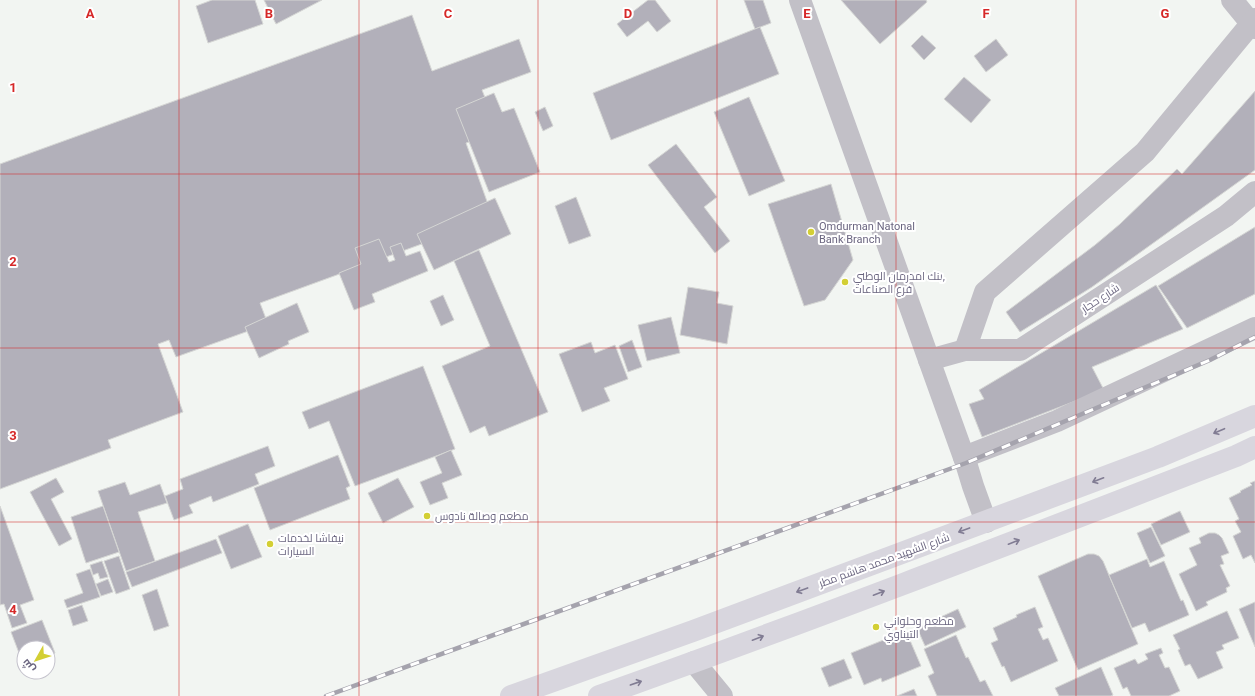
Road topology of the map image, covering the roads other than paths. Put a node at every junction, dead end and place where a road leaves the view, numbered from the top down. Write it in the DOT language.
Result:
graph roads {
  1 [pos="800,0"];
  2 [pos="1232,0"];
  3 [pos="1254,24"];
  4 [pos="1255,192"];
  5 [pos="1255,328"];
  6 [pos="965,350"];
  7 [pos="929,360"];
  8 [pos="1255,416"];
  9 [pos="1255,447"];
  10 [pos="964,457"];
  11 [pos="986,522"];
  12 [pos="694,662"];
  13 [pos="511,696"];
  14 [pos="599,696"];
  15 [pos="722,696"];
  1 -- 7 [label="street"];
  2 -- 3 [label="street"];
  3 -- 6 [label="street"];
  4 -- 6 [label="street, شارع حجار"];
  5 -- 10 [label="street"];
  6 -- 7 [label="street, شارع حجار"];
  7 -- 10 [label="street"];
  8 -- 11 [label="main road, شارع الشهيد محمد هاشم مطر, one-way"];
  12 -- 9 [label="main road, one-way"];
  10 -- 11 [label="street"];
  11 -- 13 [label="main road, شارع الشهيد محمد هاشم مطر, one-way"];
  14 -- 12 [label="main road, one-way"];
  12 -- 15 [label="street"];
}
